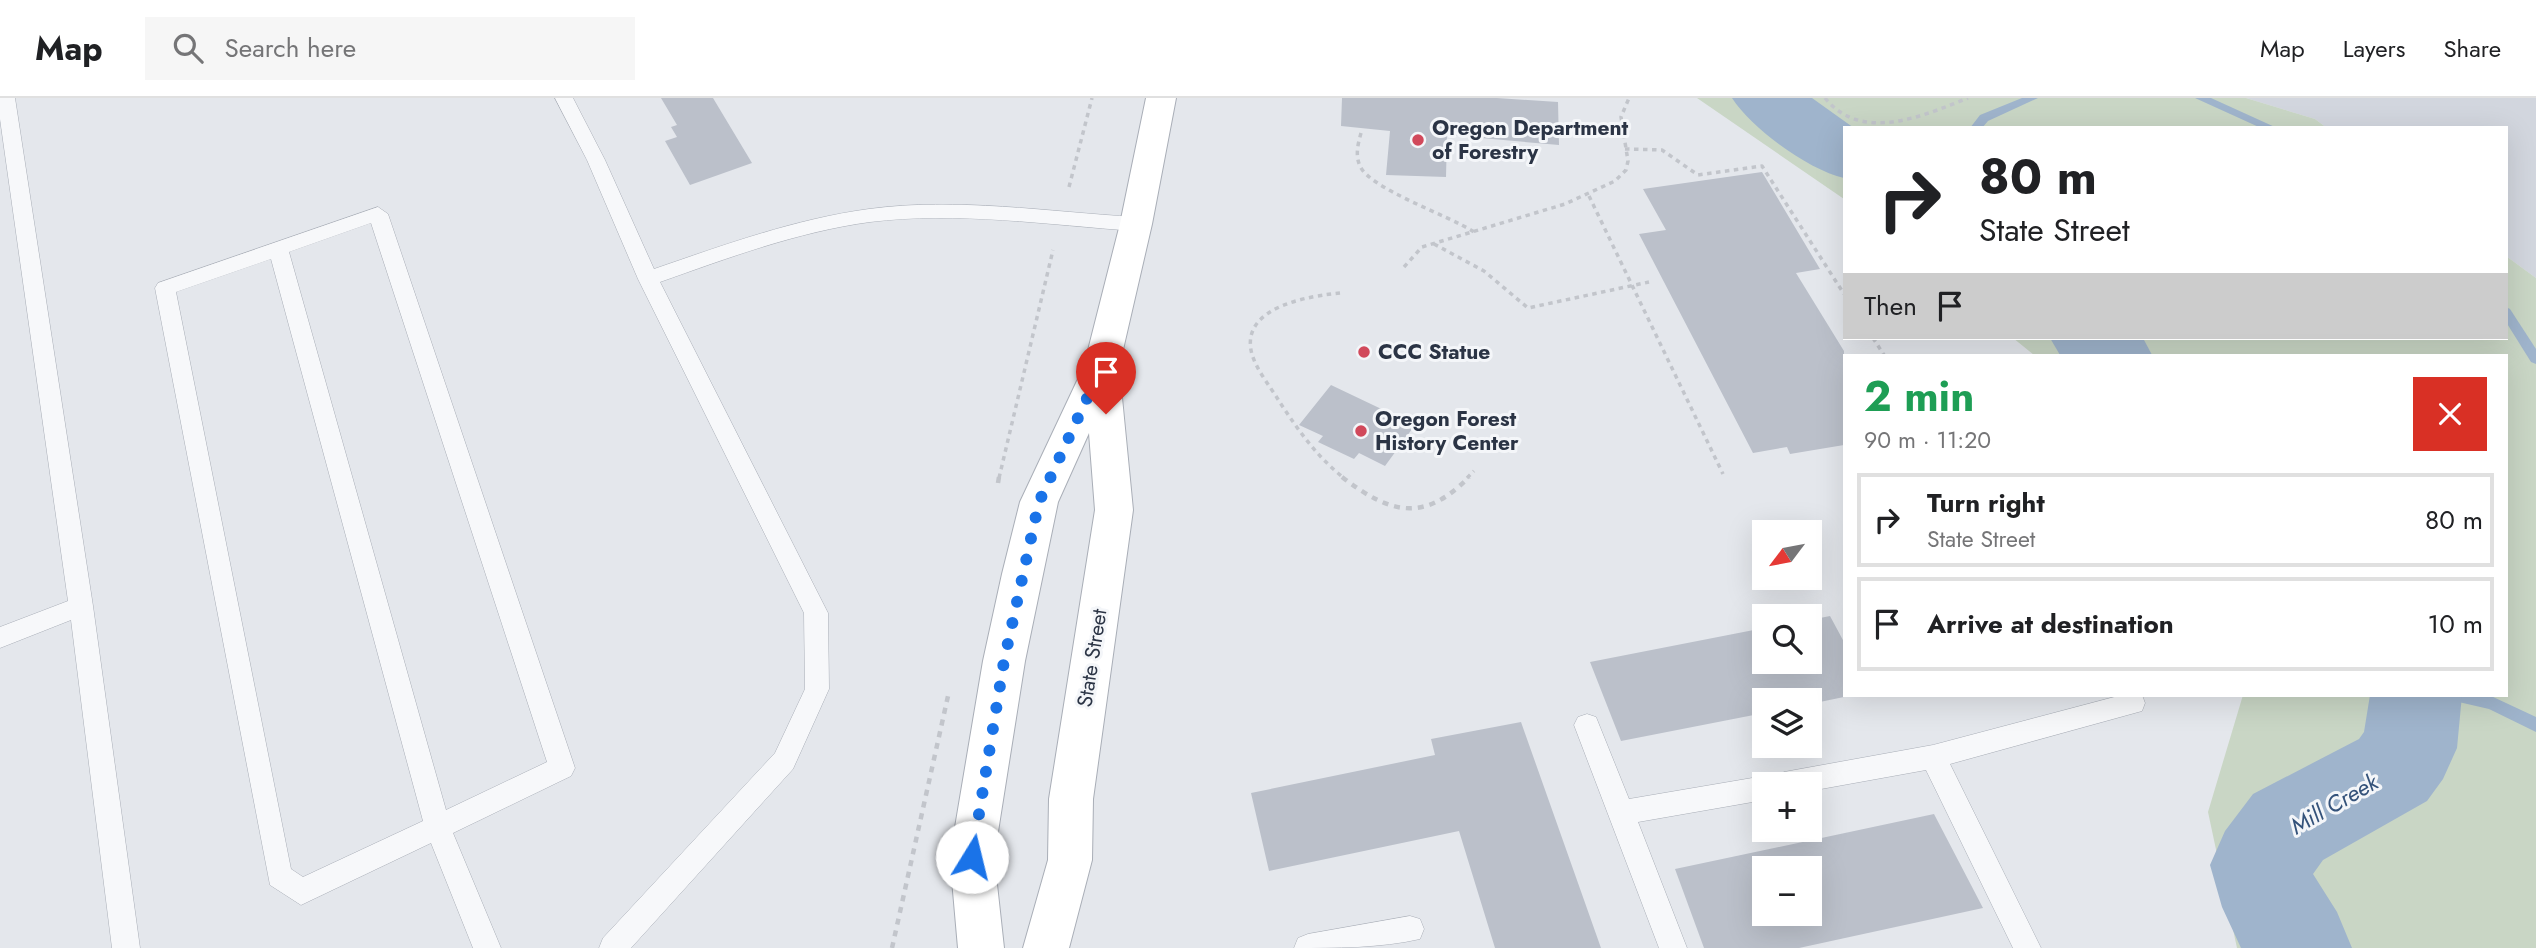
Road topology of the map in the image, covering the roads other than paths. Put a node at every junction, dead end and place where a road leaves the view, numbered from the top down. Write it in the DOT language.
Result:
graph roads {
  1 [pos="6,98"];
  2 [pos="564,98"];
  3 [pos="1161,98"];
  4 [pos="1136,224"];
  5 [pos="278,248"];
  6 [pos="648,279"];
  7 [pos="1102,366"];
  8 [pos="81,606"];
  9 [pos="0,638"];
  10 [pos="2133,703"];
  11 [pos="1587,725"];
  12 [pos="1933,757"];
  13 [pos="1822,777"];
  14 [pos="1752,790"];
  15 [pos="1621,813"];
  16 [pos="438,827"];
  17 [pos="1410,929"];
  18 [pos="126,948"];
  19 [pos="488,948"];
  20 [pos="613,948"];
  21 [pos="981,948"];
  22 [pos="1046,948"];
  23 [pos="1308,948"];
  24 [pos="1673,948"];
  25 [pos="2027,948"];
  1 -- 8 [label="lane"];
  2 -- 6 [label="lane"];
  3 -- 4 [label="main road, State Street"];
  4 -- 6 [label="lane"];
  4 -- 7 [label="main road, State Street"];
  5 -- 16 [label="lane"];
  5 -- 16 [label="lane"];
  5 -- 16 [label="lane"];
  6 -- 20 [label="lane"];
  7 -- 21 [label="main road, State Street"];
  7 -- 22 [label="main road, State Street"];
  8 -- 9 [label="lane"];
  8 -- 18 [label="lane"];
  10 -- 12 [label="lane"];
  11 -- 15 [label="lane"];
  12 -- 13 [label="lane"];
  12 -- 25 [label="lane"];
  14 -- 15 [label="lane"];
  15 -- 24 [label="lane"];
  16 -- 19 [label="lane"];
  17 -- 23 [label="lane"];
}
